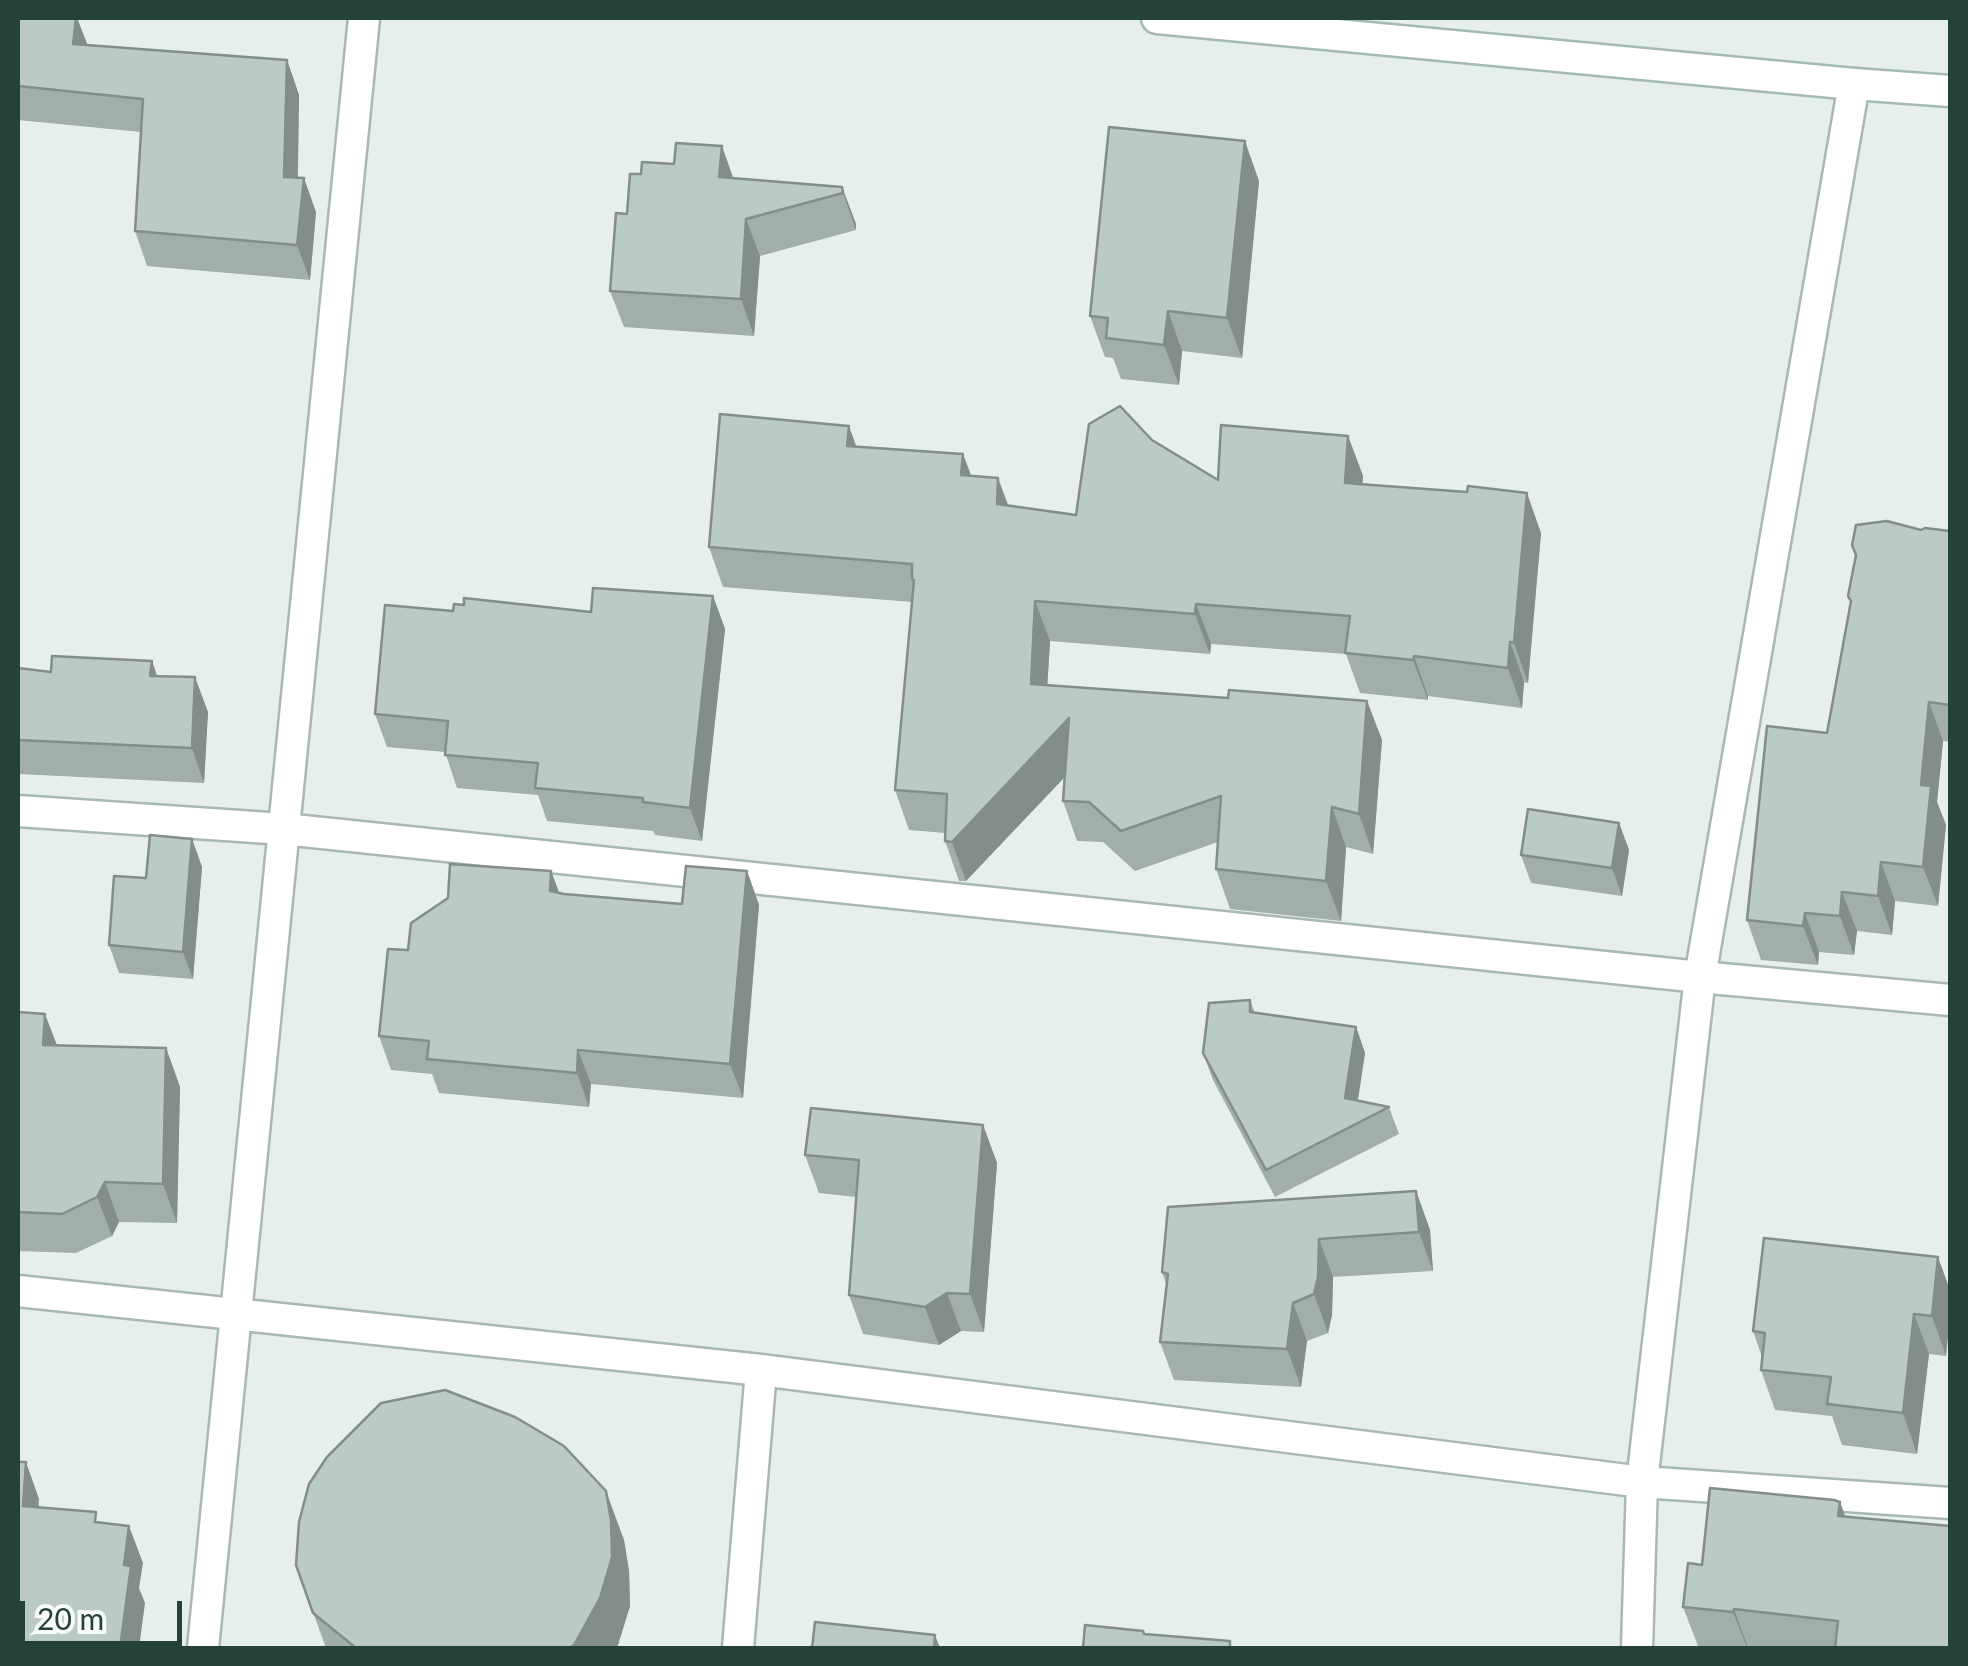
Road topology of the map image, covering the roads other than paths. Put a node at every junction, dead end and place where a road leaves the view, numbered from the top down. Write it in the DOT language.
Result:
graph roads {
  1 [pos="364,18"];
  2 [pos="1157,18"];
  3 [pos="1854,84"];
  4 [pos="1950,90"];
  5 [pos="18,811"];
  6 [pos="284,829"];
  7 [pos="1700,976"];
  8 [pos="1950,1000"];
  9 [pos="18,1292"];
  10 [pos="236,1314"];
  11 [pos="761,1370"];
  12 [pos="1642,1482"];
  13 [pos="1950,1502"];
  14 [pos="203,1648"];
  15 [pos="738,1648"];
  16 [pos="1636,1648"];
  1 -- 6 [label="street"];
  2 -- 3 [label="street"];
  3 -- 4 [label="street"];
  3 -- 7 [label="street"];
  5 -- 6 [label="street"];
  6 -- 7 [label="street"];
  6 -- 10 [label="street"];
  7 -- 8 [label="street"];
  7 -- 12 [label="street"];
  9 -- 10 [label="street"];
  10 -- 11 [label="street"];
  10 -- 14 [label="street"];
  11 -- 12 [label="street"];
  11 -- 15 [label="street"];
  12 -- 13 [label="street"];
  12 -- 16 [label="street"];
}
